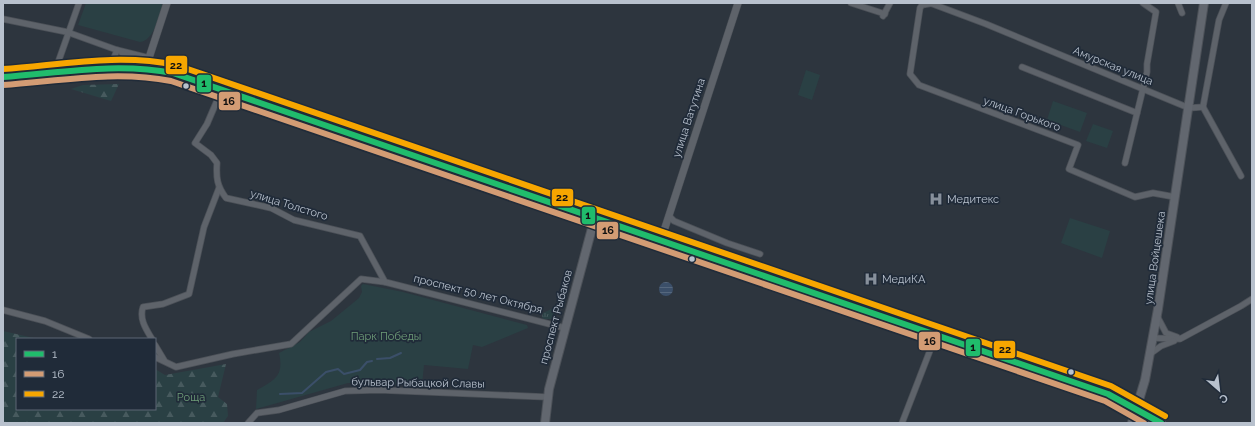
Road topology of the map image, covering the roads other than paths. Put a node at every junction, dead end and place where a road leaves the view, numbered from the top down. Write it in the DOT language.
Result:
graph roads {
  1 [pos="79,3"];
  2 [pos="167,3"];
  3 [pos="738,3"];
  4 [pos="851,3"];
  5 [pos="890,3"];
  6 [pos="932,3"];
  7 [pos="1144,3"];
  8 [pos="1178,3"];
  9 [pos="1204,3"];
  10 [pos="1226,3"];
  11 [pos="1182,13"];
  12 [pos="3,19"];
  13 [pos="67,32"];
  14 [pos="1030,43"];
  15 [pos="117,50"];
  16 [pos="149,58"];
  17 [pos="146,67"];
  18 [pos="1022,67"];
  19 [pos="110,68"];
  20 [pos="54,74"];
  21 [pos="3,77"];
  22 [pos="222,89"];
  23 [pos="1143,89"];
  24 [pos="1203,107"];
  25 [pos="1189,108"];
  26 [pos="1137,113"];
  27 [pos="1125,163"];
  28 [pos="1241,176"];
  29 [pos="219,188"];
  30 [pos="1175,197"];
  31 [pos="669,216"];
  32 [pos="595,217"];
  33 [pos="661,240"];
  34 [pos="760,254"];
  35 [pos="385,282"];
  36 [pos="1252,299"];
  37 [pos="3,310"];
  38 [pos="1157,316"];
  39 [pos="565,328"];
  40 [pos="936,335"];
  41 [pos="87,338"];
  42 [pos="151,338"];
  43 [pos="1153,338"];
  44 [pos="1185,338"];
  45 [pos="1176,340"];
  46 [pos="156,347"];
  47 [pos="1150,354"];
  48 [pos="156,357"];
  49 [pos="164,361"];
  50 [pos="547,397"];
  51 [pos="1136,409"];
  52 [pos="248,423"];
  53 [pos="545,423"];
  54 [pos="902,423"];
  55 [pos="1132,423"];
  56 [pos="1161,423"];
  1 -- 13 [label="street"];
  2 -- 16 [label="street"];
  3 -- 31 [label="street, улица Ватутина"];
  4 -- 5 [label="street"];
  6 -- 14 [label="street, улица Горького"];
  6 -- 30 [label="street, улица Горького"];
  7 -- 23 [label="street"];
  8 -- 11 [label="street"];
  9 -- 25 [label="main road, улица Войцешека"];
  10 -- 24 [label="street"];
  12 -- 13 [label="street"];
  13 -- 15 [label="street"];
  13 -- 20 [label="street"];
  14 -- 23 [label="street, Амурская улица"];
  15 -- 16 [label="street"];
  15 -- 17 [label="street"];
  15 -- 19 [label="street"];
  16 -- 17 [label="street"];
  17 -- 19 [label="main road"];
  17 -- 22 [label="main road"];
  18 -- 26 [label="street"];
  19 -- 20 [label="main road"];
  20 -- 21 [label="main road"];
  22 -- 29 [label="street"];
  22 -- 32 [label="main road"];
  23 -- 25 [label="street, Амурская улица"];
  23 -- 26 [label="street"];
  24 -- 25 [label="street"];
  24 -- 28 [label="street"];
  25 -- 30 [label="main road, улица Войцешека"];
  26 -- 27 [label="street"];
  29 -- 35 [label="street, улица Толстого"];
  29 -- 42 [label="street"];
  30 -- 38 [label="main road, улица Войцешека"];
  31 -- 33 [label="street, улица Ватутина"];
  31 -- 34 [label="street"];
  32 -- 33 [label="main road"];
  32 -- 39 [label="main road, проспект Рыбаков"];
  33 -- 40 [label="main road"];
  35 -- 39 [label="street, проспект 50 лет Октября"];
  35 -- 49 [label="street, проспект 50 лет Октября"];
  36 -- 44 [label="street"];
  37 -- 41 [label="street"];
  38 -- 43 [label="main road, улица Войцешека"];
  38 -- 44 [label="street"];
  39 -- 50 [label="main road, проспект Рыбаков"];
  40 -- 51 [label="main road"];
  40 -- 54 [label="street"];
  43 -- 45 [label="street"];
  43 -- 47 [label="main road, улица Войцешека"];
  44 -- 45 [label="street"];
  45 -- 47 [label="street"];
  46 -- 49 [label="street"];
  47 -- 51 [label="main road, улица Войцешека"];
  48 -- 49 [label="street, проспект 50 лет Октября"];
  50 -- 52 [label="street, бульвар Рыбацкой Славы"];
  50 -- 53 [label="main road, проспект Рыбаков"];
  51 -- 55 [label="main road, улица Войцешека"];
  51 -- 56 [label="main road"];
}
